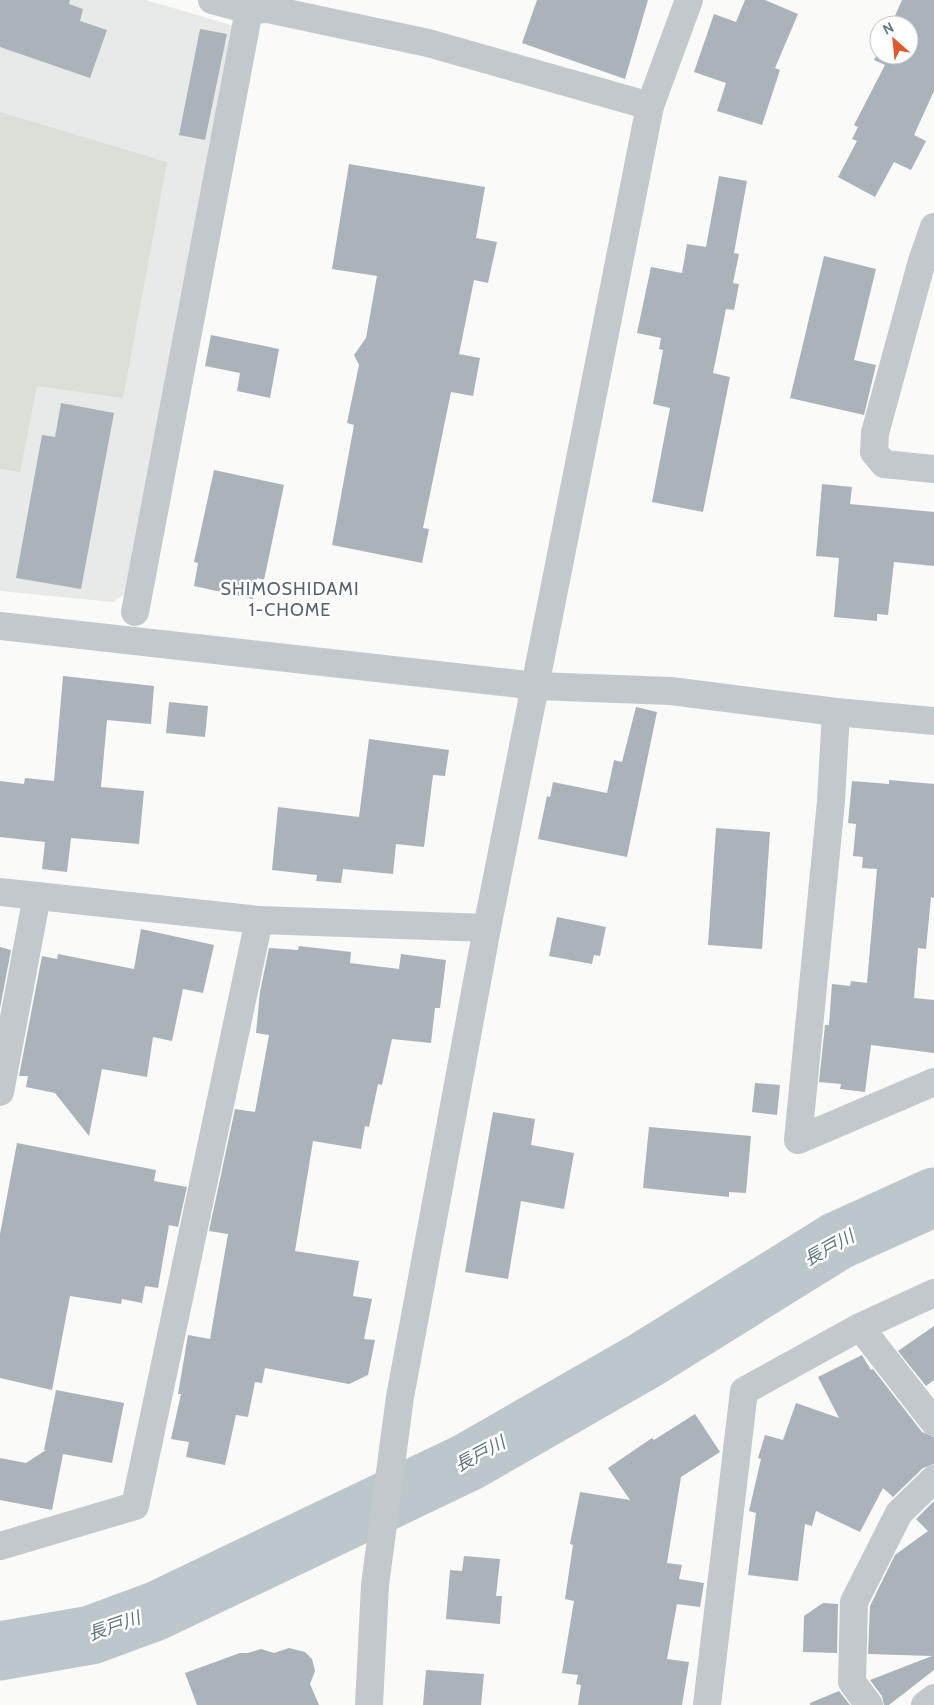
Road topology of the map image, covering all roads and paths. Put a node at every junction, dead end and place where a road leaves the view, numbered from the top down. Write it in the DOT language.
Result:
graph roads {
  1 [pos="212,0"];
  2 [pos="689,0"];
  3 [pos="263,6"];
  4 [pos="650,106"];
  5 [pos="934,227"];
  6 [pos="934,469"];
  7 [pos="135,612"];
  8 [pos="0,626"];
  9 [pos="537,686"];
  10 [pos="836,712"];
  11 [pos="934,721"];
  12 [pos="0,892"];
  13 [pos="37,896"];
  14 [pos="259,920"];
  15 [pos="487,928"];
  16 [pos="934,1082"];
  17 [pos="0,1092"];
  18 [pos="934,1293"];
  19 [pos="860,1327"];
  20 [pos="934,1422"];
  21 [pos="934,1479"];
  22 [pos="0,1546"];
  23 [pos="934,1698"];
  24 [pos="369,1705"];
  25 [pos="707,1705"];
  26 [pos="869,1705"];
  27 [pos="925,1705"];
  1 -- 3 [label="street"];
  2 -- 4 [label="street"];
  3 -- 4 [label="street"];
  3 -- 7 [label="street"];
  4 -- 9 [label="street"];
  5 -- 6 [label="street"];
  8 -- 9 [label="street"];
  9 -- 10 [label="street"];
  9 -- 15 [label="street"];
  10 -- 11 [label="street"];
  10 -- 16 [label="street"];
  12 -- 13 [label="street"];
  13 -- 14 [label="street"];
  13 -- 17 [label="street"];
  14 -- 15 [label="street"];
  14 -- 22 [label="street"];
  15 -- 24 [label="street"];
  18 -- 19 [label="street"];
  19 -- 20 [label="street"];
  19 -- 25 [label="street"];
  21 -- 26 [label="street"];
  23 -- 27 [label="street"];
}
